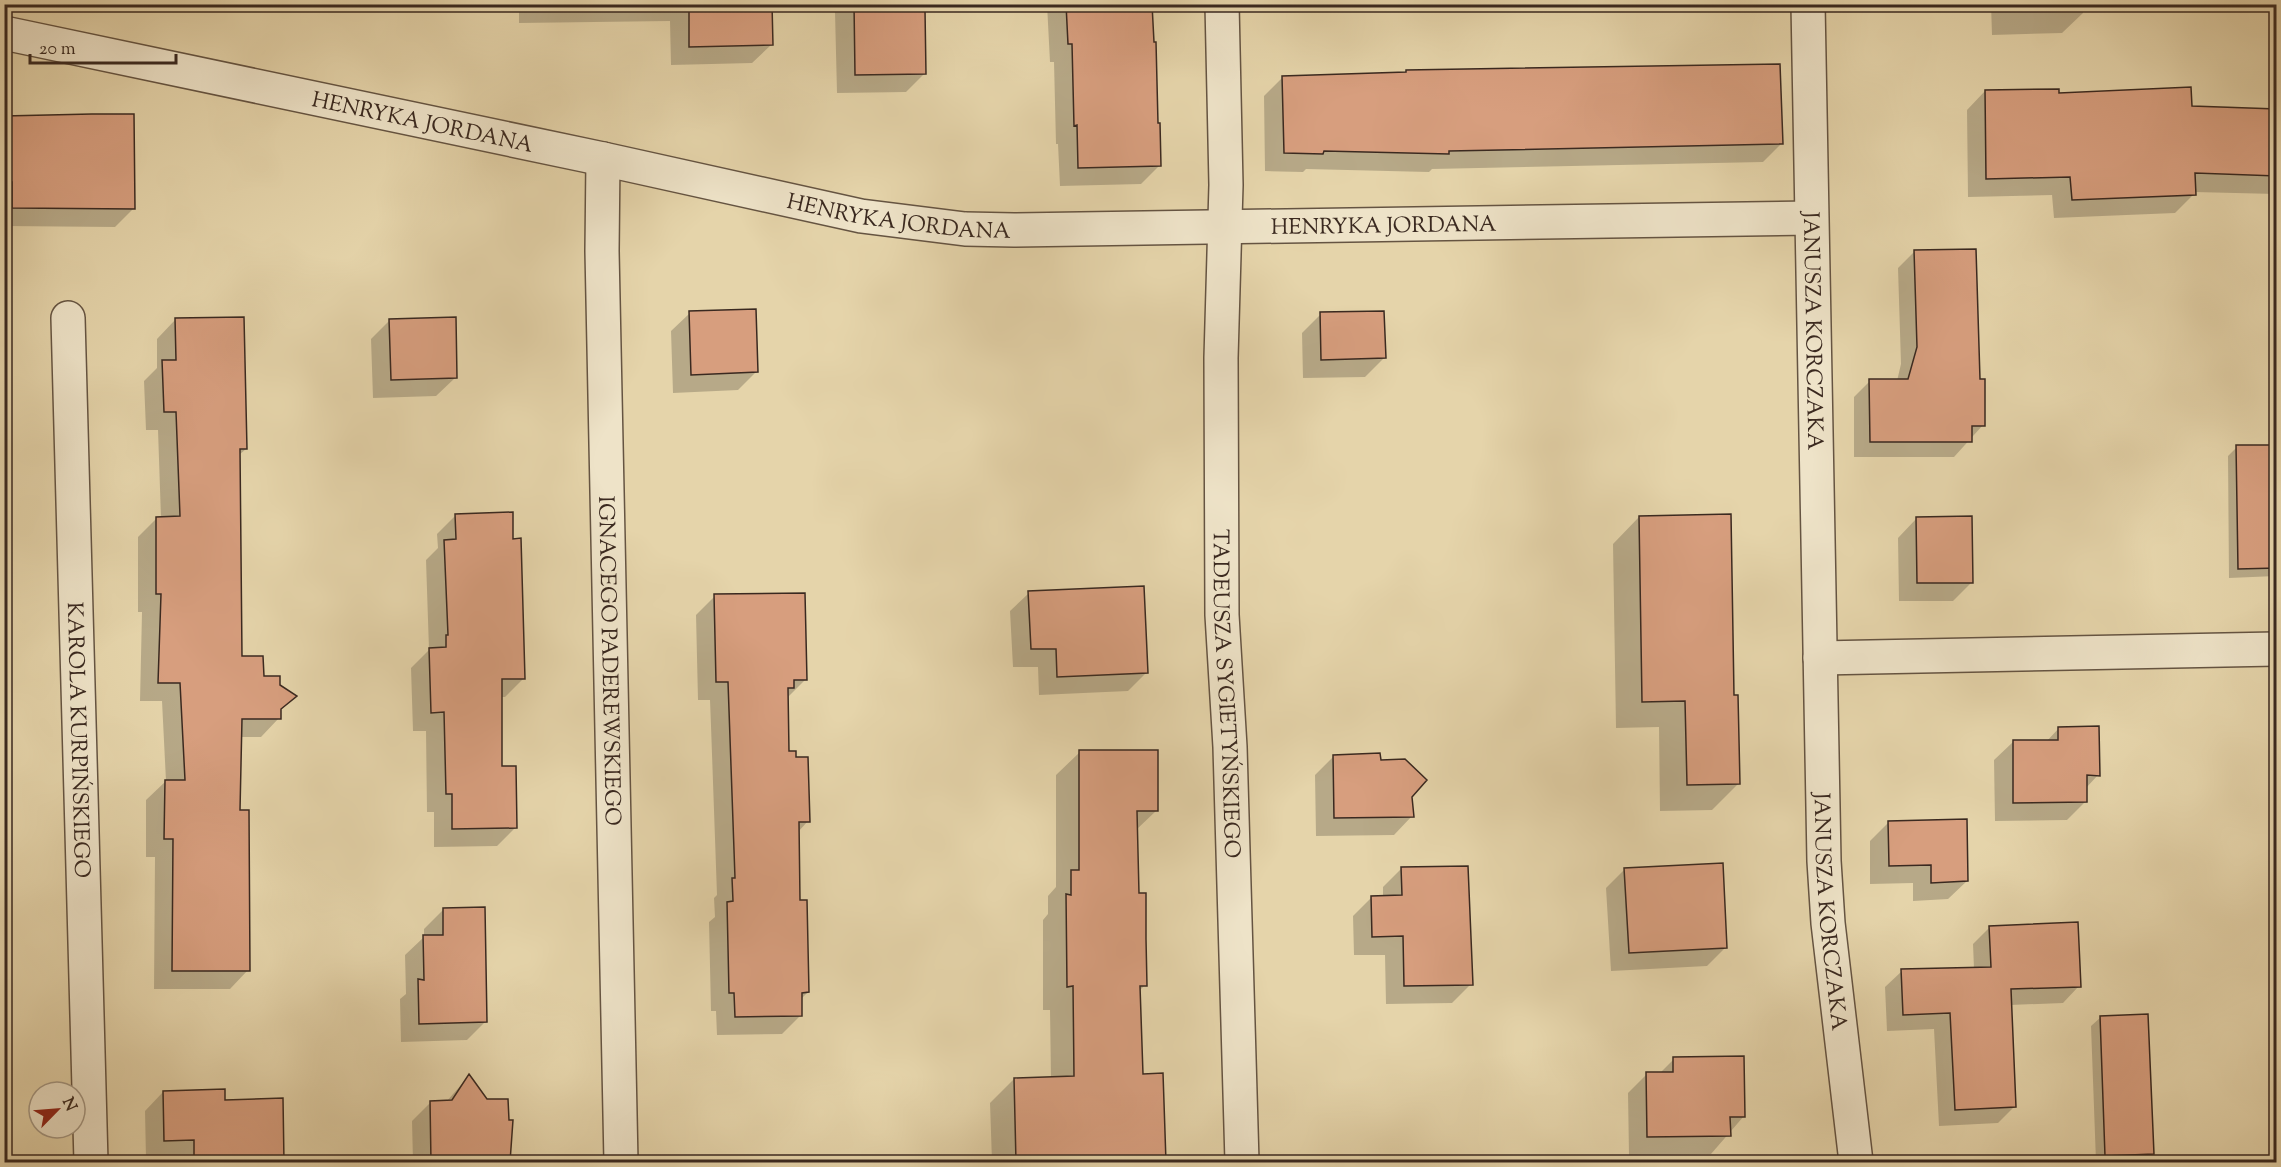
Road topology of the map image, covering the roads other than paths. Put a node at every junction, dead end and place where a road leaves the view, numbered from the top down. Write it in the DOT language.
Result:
graph roads {
  1 [pos="1222,4"];
  2 [pos="1808,4"];
  3 [pos="4,33"];
  4 [pos="603,159"];
  5 [pos="1811,218"];
  6 [pos="1225,226"];
  7 [pos="68,318"];
  8 [pos="2277,649"];
  9 [pos="1820,658"];
  10 [pos="91,1162"];
  11 [pos="621,1162"];
  12 [pos="1242,1162"];
  13 [pos="1856,1162"];
  1 -- 6 [label="street, TADEUSZA SYGIETYŃSKIEGO"];
  2 -- 5 [label="street, JANUSZA KORCZAKA"];
  3 -- 4 [label="street, HENRYKA JORDANA"];
  4 -- 6 [label="street, HENRYKA JORDANA"];
  4 -- 11 [label="street, IGNACEGO PADEREWSKIEGO"];
  5 -- 6 [label="street, HENRYKA JORDANA"];
  5 -- 9 [label="street, JANUSZA KORCZAKA"];
  6 -- 12 [label="street, TADEUSZA SYGIETYŃSKIEGO"];
  7 -- 10 [label="street, KAROLA KURPIŃSKIEGO"];
  8 -- 9 [label="street"];
  9 -- 13 [label="street, JANUSZA KORCZAKA"];
}
